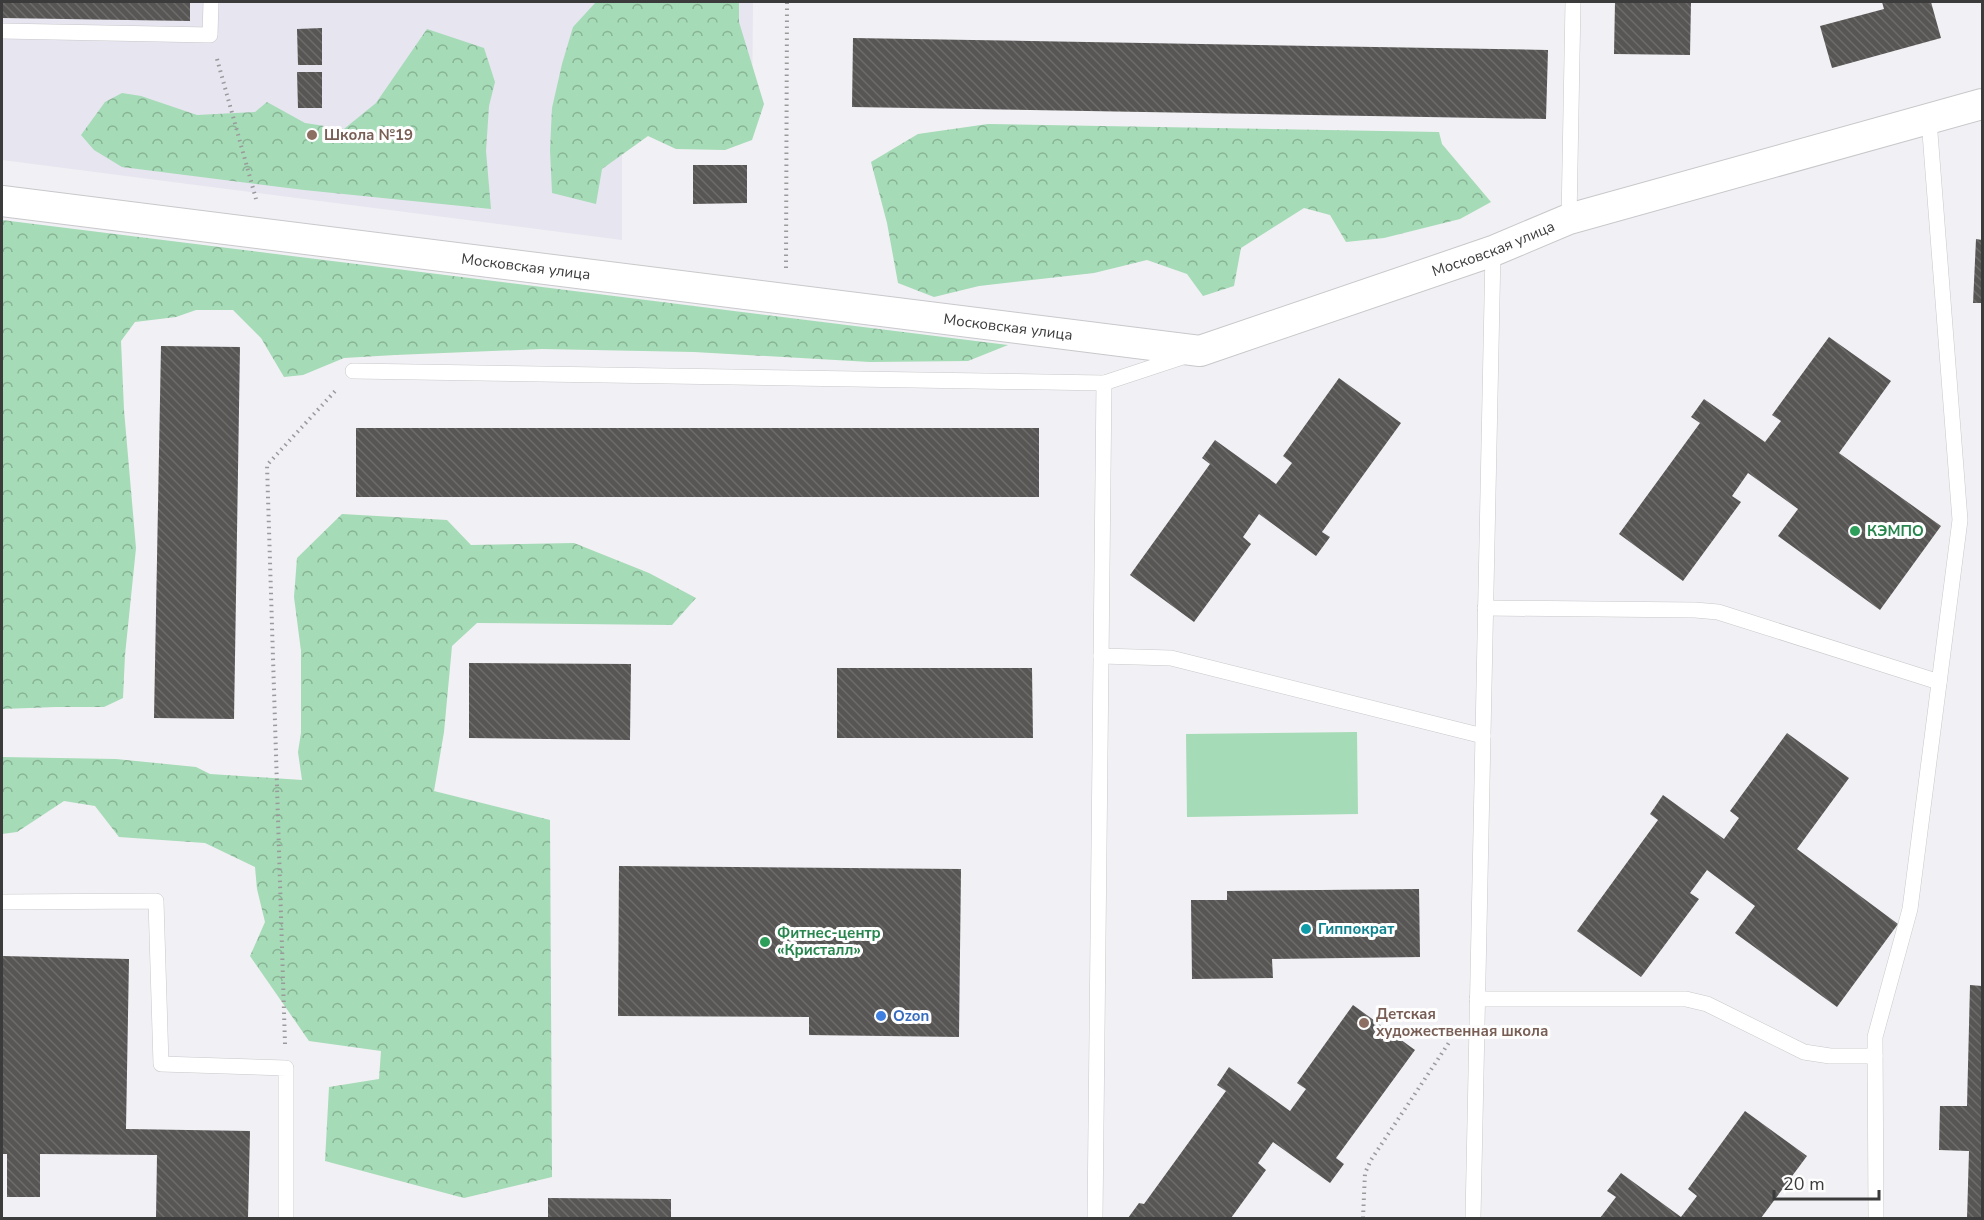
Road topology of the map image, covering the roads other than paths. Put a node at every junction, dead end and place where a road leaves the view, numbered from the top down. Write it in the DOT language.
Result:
graph roads {
  1 [pos="211,2"];
  2 [pos="1573,2"];
  3 [pos="2,31"];
  4 [pos="1983,104"];
  5 [pos="1929,120"];
  6 [pos="2,201"];
  7 [pos="1569,219"];
  8 [pos="1492,251"];
  9 [pos="1200,351"];
  10 [pos="353,371"];
  11 [pos="1104,384"];
  12 [pos="1485,608"];
  13 [pos="1101,656"];
  14 [pos="1939,682"];
  15 [pos="1483,736"];
  16 [pos="2,902"];
  17 [pos="1478,999"];
  18 [pos="1875,1056"];
  19 [pos="286,1218"];
  20 [pos="1095,1218"];
  21 [pos="1473,1218"];
  22 [pos="1876,1218"];
  1 -- 3 [label="lane"];
  2 -- 7 [label="lane"];
  4 -- 5 [label="street, Московская улица"];
  5 -- 7 [label="street, Московская улица"];
  5 -- 14 [label="lane"];
  6 -- 9 [label="street, Московская улица"];
  7 -- 8 [label="street, Московская улица"];
  8 -- 9 [label="street, Московская улица"];
  8 -- 12 [label="lane"];
  9 -- 11 [label="lane"];
  10 -- 11 [label="lane"];
  11 -- 13 [label="lane"];
  12 -- 14 [label="lane"];
  12 -- 15 [label="lane"];
  13 -- 15 [label="lane"];
  13 -- 20 [label="lane"];
  14 -- 18 [label="lane"];
  15 -- 17 [label="lane"];
  16 -- 19 [label="lane"];
  17 -- 18 [label="lane"];
  17 -- 21 [label="lane"];
  18 -- 22 [label="lane"];
}
